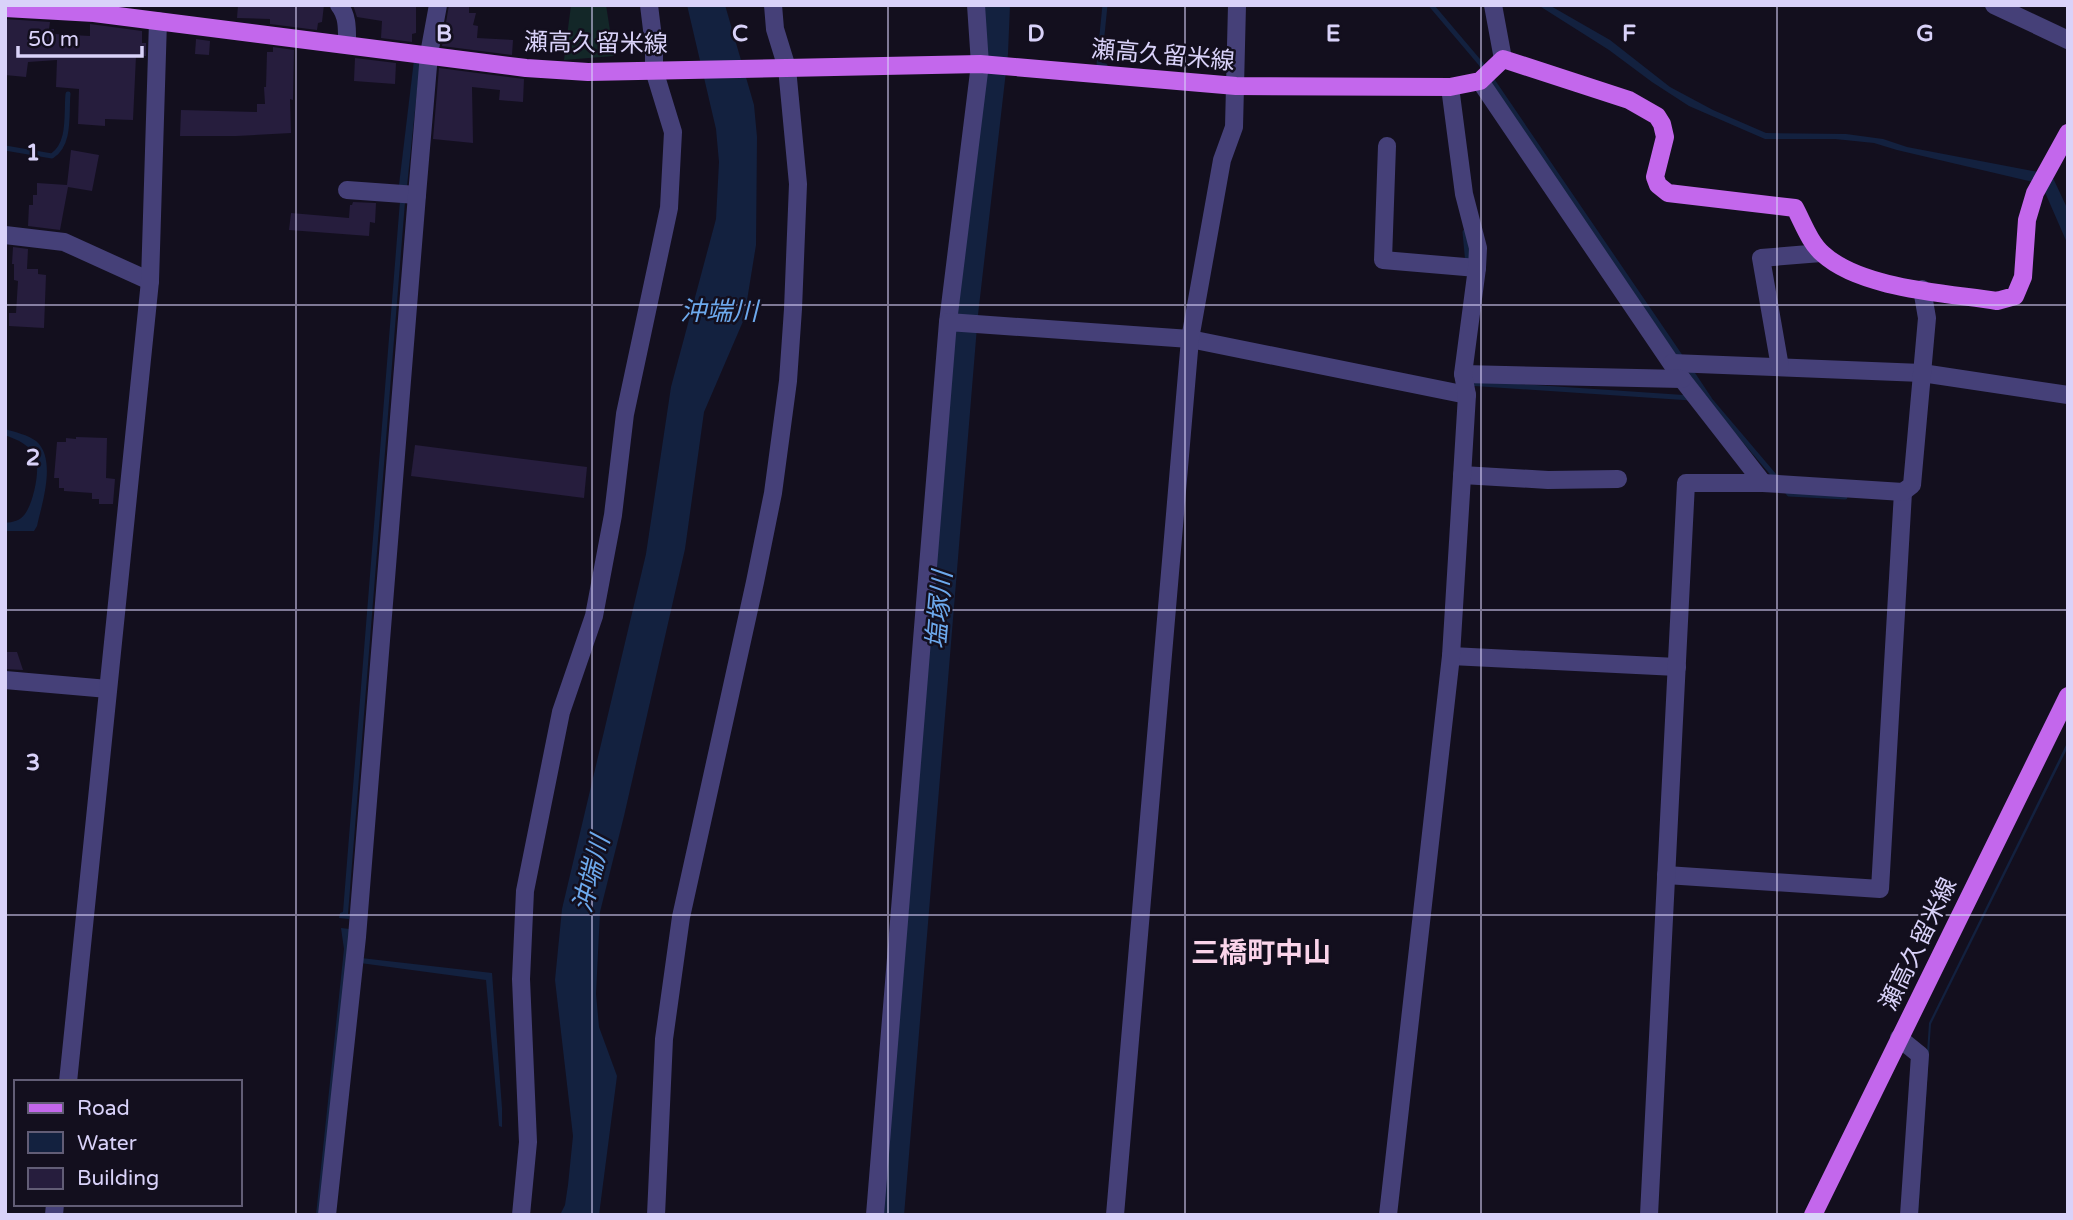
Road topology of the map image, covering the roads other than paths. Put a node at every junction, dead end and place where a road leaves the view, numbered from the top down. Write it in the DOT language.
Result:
graph roads {
  1 [pos="339,5"];
  2 [pos="438,5"];
  3 [pos="649,5"];
  4 [pos="773,5"];
  5 [pos="976,5"];
  6 [pos="1237,5"];
  7 [pos="1493,5"];
  8 [pos="1994,5"];
  9 [pos="28,7"];
  10 [pos="5,8"];
  11 [pos="158,21"];
  12 [pos="2068,40"];
  13 [pos="347,44"];
  14 [pos="429,54"];
  15 [pos="980,64"];
  16 [pos="782,68"];
  17 [pos="660,70"];
  18 [pos="1490,71"];
  19 [pos="1236,86"];
  20 [pos="1450,87"];
  21 [pos="2068,133"];
  22 [pos="1387,146"];
  23 [pos="347,190"];
  24 [pos="417,195"];
  25 [pos="5,235"];
  26 [pos="1821,253"];
  27 [pos="1477,268"];
  28 [pos="150,281"];
  29 [pos="1922,289"];
  30 [pos="948,322"];
  31 [pos="1190,339"];
  32 [pos="1672,363"];
  33 [pos="1780,368"];
  34 [pos="1922,373"];
  35 [pos="1463,374"];
  36 [pos="1682,379"];
  37 [pos="1467,395"];
  38 [pos="2068,395"];
  39 [pos="1462,475"];
  40 [pos="1618,479"];
  41 [pos="1763,483"];
  42 [pos="1903,492"];
  43 [pos="1451,656"];
  44 [pos="1677,667"];
  45 [pos="5,680"];
  46 [pos="108,689"];
  47 [pos="2068,696"];
  48 [pos="1666,875"];
  49 [pos="1899,1038"];
  50 [pos="68,1080"];
  51 [pos="327,1215"];
  52 [pos="521,1215"];
  53 [pos="656,1215"];
  54 [pos="875,1215"];
  55 [pos="1115,1215"];
  56 [pos="1388,1215"];
  57 [pos="1649,1215"];
  58 [pos="1813,1215"];
  59 [pos="1909,1215"];
  1 -- 13 [label="street"];
  2 -- 14 [label="street"];
  3 -- 17 [label="street"];
  4 -- 16 [label="street"];
  5 -- 15 [label="street"];
  6 -- 19 [label="street"];
  7 -- 18 [label="street"];
  8 -- 12 [label="street"];
  9 -- 10 [label="main road, 瀬高久留米線"];
  9 -- 11 [label="main road, 瀬高久留米線"];
  11 -- 13 [label="main road, 瀬高久留米線"];
  11 -- 28 [label="street"];
  13 -- 14 [label="main road, 瀬高久留米線"];
  14 -- 17 [label="main road, 瀬高久留米線"];
  14 -- 24 [label="street"];
  15 -- 16 [label="main road, 瀬高久留米線"];
  15 -- 19 [label="main road, 瀬高久留米線"];
  15 -- 30 [label="street"];
  16 -- 17 [label="main road, 瀬高久留米線"];
  16 -- 53 [label="street"];
  17 -- 52 [label="street"];
  18 -- 20 [label="main road, 瀬高久留米線"];
  18 -- 26 [label="main road, 瀬高久留米線"];
  18 -- 32 [label="street"];
  19 -- 20 [label="main road, 瀬高久留米線"];
  19 -- 31 [label="street"];
  20 -- 27 [label="street"];
  21 -- 29 [label="main road, 瀬高久留米線"];
  22 -- 27 [label="street"];
  23 -- 24 [label="street"];
  24 -- 51 [label="street"];
  25 -- 28 [label="street"];
  26 -- 29 [label="main road, 瀬高久留米線"];
  26 -- 33 [label="street"];
  27 -- 35 [label="street"];
  28 -- 46 [label="street"];
  29 -- 34 [label="street"];
  30 -- 31 [label="street"];
  30 -- 54 [label="street"];
  31 -- 37 [label="street"];
  31 -- 55 [label="street"];
  32 -- 33 [label="street"];
  32 -- 36 [label="street"];
  33 -- 34 [label="street"];
  34 -- 38 [label="street"];
  34 -- 42 [label="street"];
  35 -- 36 [label="street"];
  35 -- 37 [label="street"];
  36 -- 41 [label="street"];
  37 -- 39 [label="street"];
  39 -- 40 [label="street"];
  39 -- 43 [label="street"];
  41 -- 42 [label="street"];
  41 -- 44 [label="street"];
  42 -- 48 [label="street"];
  43 -- 44 [label="street"];
  43 -- 56 [label="street"];
  44 -- 48 [label="street"];
  45 -- 46 [label="street"];
  46 -- 50 [label="street"];
  47 -- 49 [label="main road, 瀬高久留米線"];
  48 -- 57 [label="street"];
  49 -- 58 [label="main road, 瀬高久留米線"];
  49 -- 59 [label="street"];
}
